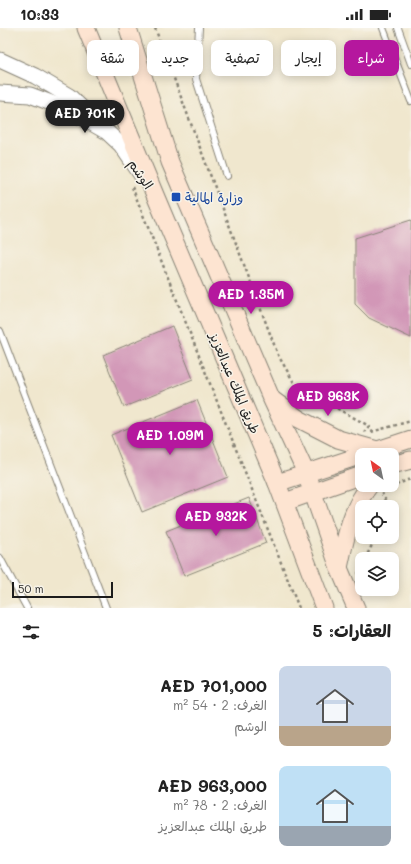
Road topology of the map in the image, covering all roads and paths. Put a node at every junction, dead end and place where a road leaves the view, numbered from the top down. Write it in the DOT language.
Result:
graph roads {
  1 [pos="86,28"];
  2 [pos="128,28"];
  3 [pos="155,28"];
  4 [pos="199,28"];
  5 [pos="383,28"];
  6 [pos="398,28"];
  7 [pos="0,60"];
  8 [pos="411,64"];
  9 [pos="0,93"];
  10 [pos="411,101"];
  11 [pos="107,132"];
  12 [pos="227,176"];
  13 [pos="131,185"];
  14 [pos="155,195"];
  15 [pos="0,331"];
  16 [pos="272,400"];
  17 [pos="411,420"];
  18 [pos="411,439"];
  19 [pos="369,448"];
  20 [pos="382,448"];
  21 [pos="355,457"];
  22 [pos="411,460"];
  23 [pos="399,464"];
  24 [pos="306,473"];
  25 [pos="355,477"];
  26 [pos="411,479"];
  27 [pos="277,483"];
  28 [pos="399,483"];
  29 [pos="313,492"];
  30 [pos="374,492"];
  31 [pos="285,502"];
  32 [pos="0,558"];
  33 [pos="339,568"];
  34 [pos="27,608"];
  35 [pos="106,608"];
  36 [pos="299,608"];
  37 [pos="324,608"];
  38 [pos="356,608"];
  1 -- 14 [label="main road, طريق الملك عبدالعزيز"];
  2 -- 16 [label="main road"];
  3 -- 17 [label="path"];
  4 -- 12 [label="lane"];
  5 -- 10 [label="lane"];
  6 -- 8 [label="lane"];
  7 -- 11 [label="street"];
  9 -- 11 [label="street, الوشم"];
  11 -- 14 [label="street, الوشم"];
  13 -- 36 [label="path"];
  14 -- 27 [label="main road, طريق الملك عبدالعزيز"];
  15 -- 35 [label="lane"];
  16 -- 19 [label="main road"];
  16 -- 24 [label="main road"];
  18 -- 20 [label="main road"];
  21 -- 24 [label="main road"];
  22 -- 23 [label="main road"];
  24 -- 27 [label="main road"];
  24 -- 29 [label="main road"];
  25 -- 29 [label="main road"];
  26 -- 28 [label="path"];
  27 -- 31 [label="main road, طريق الملك عبدالعزيز"];
  29 -- 31 [label="main road"];
  29 -- 33 [label="main road"];
  30 -- 33 [label="main road"];
  31 -- 37 [label="main road, طريق الملك عبدالعزيز"];
  32 -- 34 [label="lane"];
  33 -- 38 [label="main road"];
}
